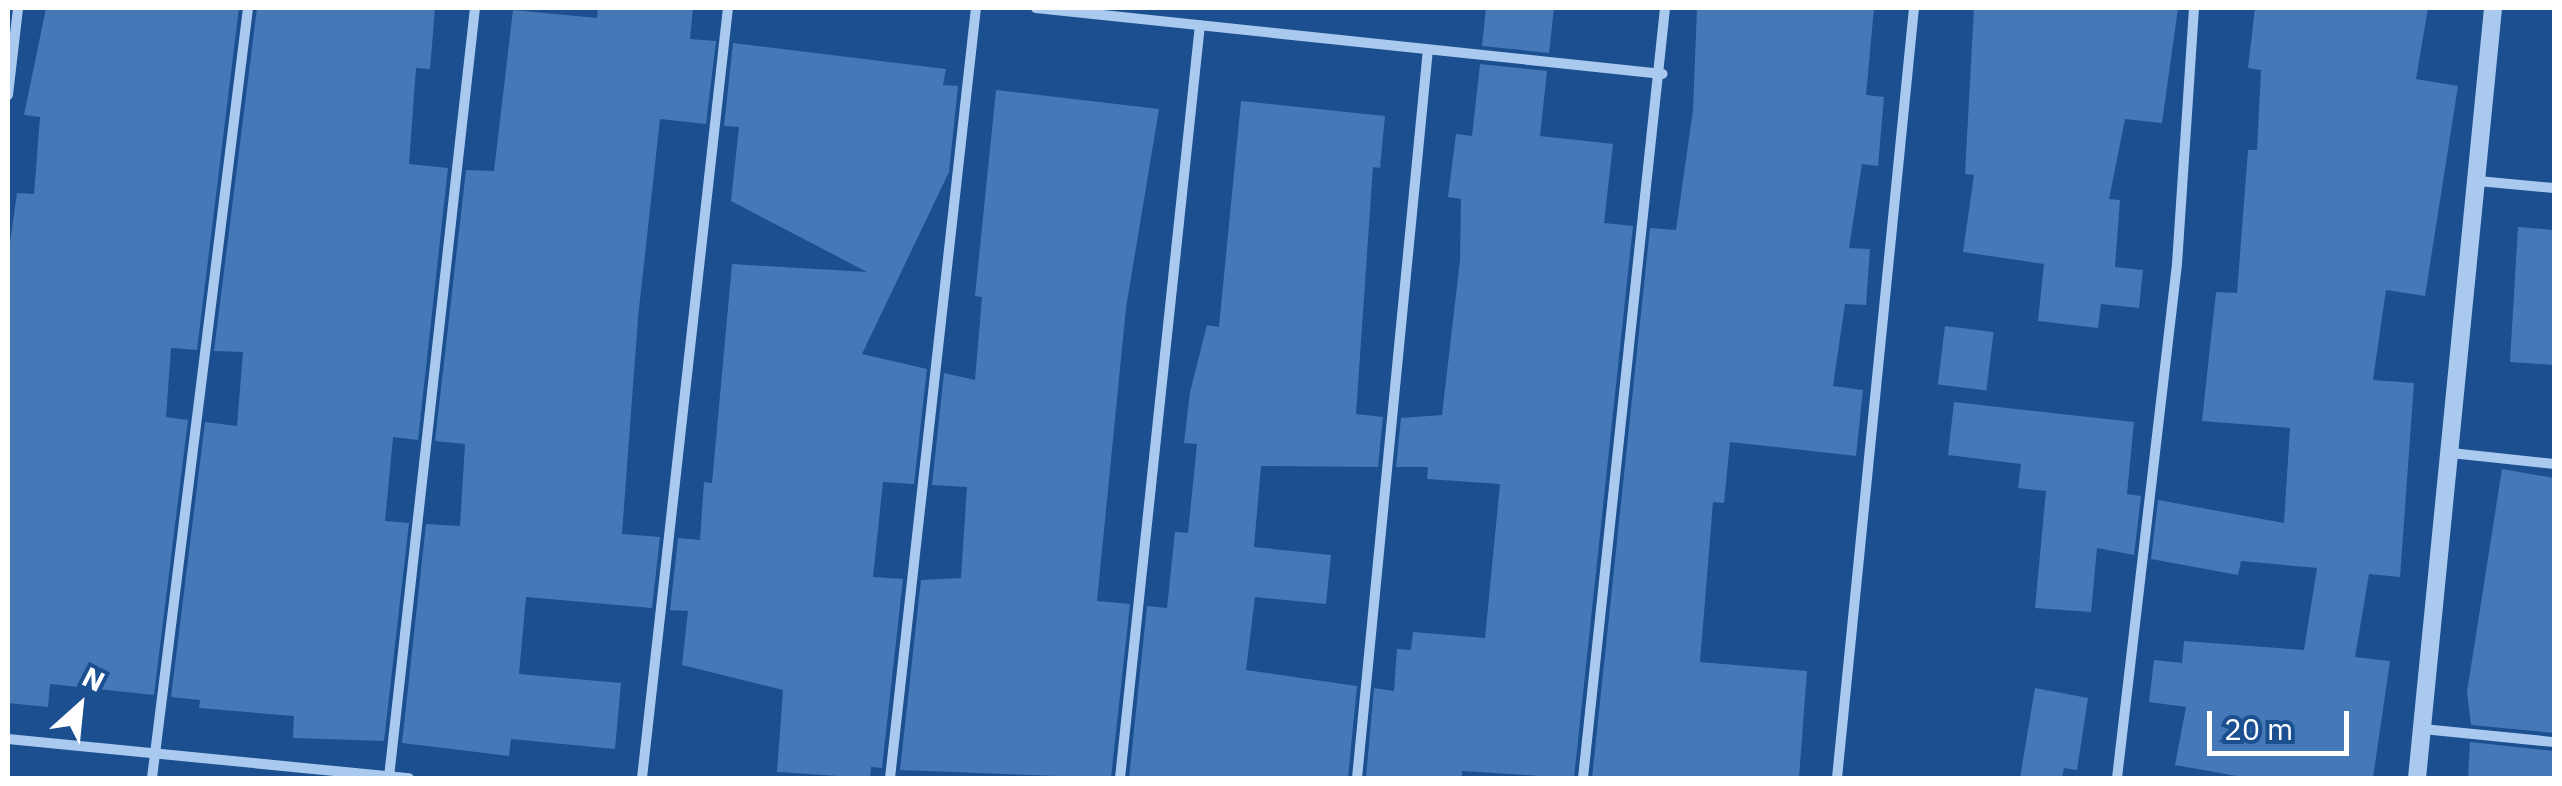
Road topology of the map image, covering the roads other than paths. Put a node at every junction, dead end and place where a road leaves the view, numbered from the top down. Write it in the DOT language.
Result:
graph roads {
  1 [pos="18,8"];
  2 [pos="248,8"];
  3 [pos="474,8"];
  4 [pos="728,8"];
  5 [pos="976,8"];
  6 [pos="1036,8"];
  7 [pos="1665,8"];
  8 [pos="1914,8"];
  9 [pos="2194,8"];
  10 [pos="2493,8"];
  11 [pos="1200,26"];
  12 [pos="1428,50"];
  13 [pos="1662,74"];
  14 [pos="8,94"];
  15 [pos="2478,181"];
  16 [pos="2554,188"];
  17 [pos="2451,453"];
  18 [pos="2554,464"];
  19 [pos="2423,729"];
  20 [pos="8,739"];
  21 [pos="2554,742"];
  22 [pos="154,756"];
  23 [pos="389,777"];
  24 [pos="152,778"];
  25 [pos="408,778"];
  26 [pos="642,778"];
  27 [pos="890,778"];
  28 [pos="1120,778"];
  29 [pos="1357,778"];
  30 [pos="1583,778"];
  31 [pos="1837,778"];
  32 [pos="2117,778"];
  33 [pos="2417,778"];
  1 -- 14 [label="street"];
  2 -- 22 [label="street"];
  3 -- 23 [label="street"];
  4 -- 26 [label="street"];
  5 -- 27 [label="street"];
  6 -- 11 [label="street"];
  7 -- 13 [label="street"];
  8 -- 31 [label="street"];
  9 -- 32 [label="street"];
  10 -- 15 [label="street"];
  11 -- 12 [label="street"];
  11 -- 28 [label="street"];
  12 -- 13 [label="street"];
  12 -- 29 [label="street"];
  13 -- 30 [label="street"];
  15 -- 16 [label="street"];
  15 -- 17 [label="street"];
  17 -- 18 [label="street"];
  17 -- 19 [label="street"];
  19 -- 21 [label="street"];
  19 -- 33 [label="street"];
  20 -- 22 [label="street"];
  22 -- 23 [label="street"];
  22 -- 24 [label="street"];
  23 -- 25 [label="street"];
}
